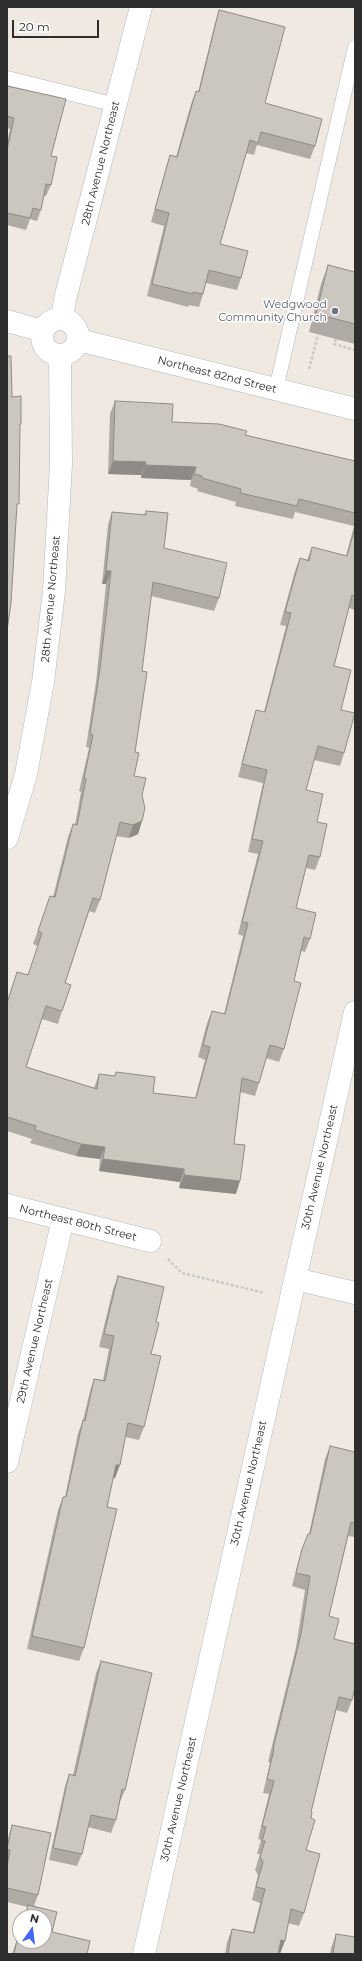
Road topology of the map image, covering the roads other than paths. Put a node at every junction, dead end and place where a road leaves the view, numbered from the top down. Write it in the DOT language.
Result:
graph roads {
  1 [pos="141,7"];
  2 [pos="355,47"];
  3 [pos="7,78"];
  4 [pos="116,105"];
  5 [pos="62,319"];
  6 [pos="7,321"];
  7 [pos="43,331"];
  8 [pos="79,340"];
  9 [pos="60,356"];
  10 [pos="276,389"];
  11 [pos="355,409"];
  12 [pos="7,838"];
  13 [pos="355,1012"];
  14 [pos="7,1205"];
  15 [pos="63,1219"];
  16 [pos="156,1248"];
  17 [pos="295,1279"];
  18 [pos="355,1293"];
  19 [pos="7,1462"];
  20 [pos="144,1954"];
  1 -- 4 [label="street, 28th Avenue Northeast"];
  2 -- 10 [label="lane"];
  3 -- 4 [label="lane"];
  4 -- 5 [label="street, 28th Avenue Northeast"];
  5 -- 7 [label="street"];
  5 -- 8 [label="street"];
  6 -- 7 [label="street"];
  7 -- 9 [label="street"];
  8 -- 9 [label="street"];
  8 -- 10 [label="street, Northeast 82nd Street"];
  9 -- 12 [label="street, 28th Avenue Northeast"];
  10 -- 11 [label="street, Northeast 82nd Street"];
  13 -- 17 [label="street, 30th Avenue Northeast"];
  14 -- 15 [label="street, Northeast 80th Street"];
  15 -- 16 [label="street, Northeast 80th Street"];
  15 -- 19 [label="street, 29th Avenue Northeast"];
  17 -- 18 [label="street"];
  17 -- 20 [label="street, 30th Avenue Northeast"];
}
